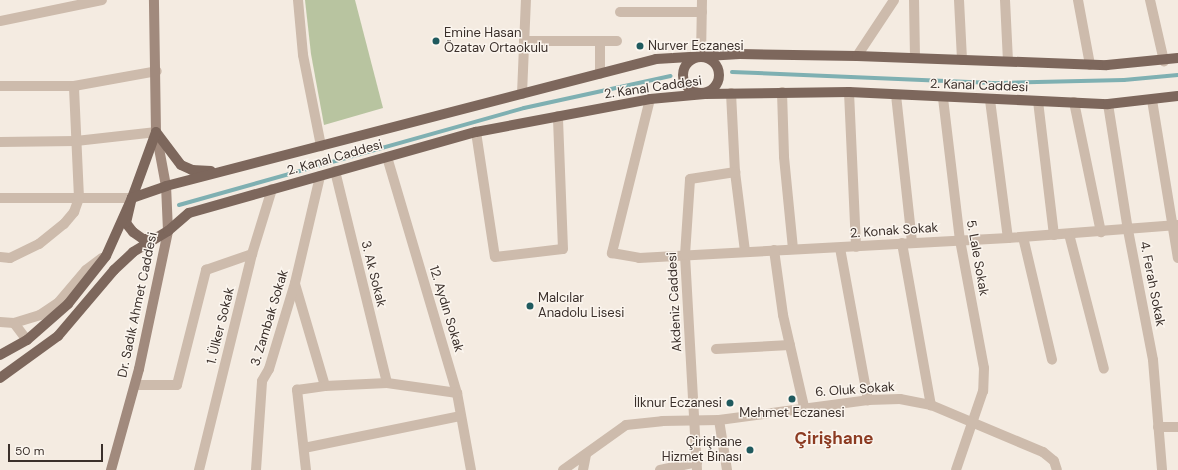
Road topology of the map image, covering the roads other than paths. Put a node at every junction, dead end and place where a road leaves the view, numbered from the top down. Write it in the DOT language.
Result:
graph roads {
  1 [pos="102,0"];
  2 [pos="154,0"];
  3 [pos="298,0"];
  4 [pos="526,0"];
  5 [pos="702,0"];
  6 [pos="894,0"];
  7 [pos="914,0"];
  8 [pos="959,0"];
  9 [pos="1005,0"];
  10 [pos="1078,0"];
  11 [pos="1150,0"];
  12 [pos="620,12"];
  13 [pos="702,12"];
  14 [pos="0,21"];
  15 [pos="524,41"];
  16 [pos="600,41"];
  17 [pos="617,41"];
  18 [pos="857,56"];
  19 [pos="701,57"];
  20 [pos="915,57"];
  21 [pos="1178,58"];
  22 [pos="962,60"];
  23 [pos="1008,61"];
  24 [pos="1164,61"];
  25 [pos="1090,65"];
  26 [pos="157,71"];
  27 [pos="600,74"];
  28 [pos="0,86"];
  29 [pos="74,86"];
  30 [pos="782,92"];
  31 [pos="849,92"];
  32 [pos="731,93"];
  33 [pos="522,94"];
  34 [pos="705,94"];
  35 [pos="896,95"];
  36 [pos="1178,96"];
  37 [pos="943,98"];
  38 [pos="650,99"];
  39 [pos="990,100"];
  40 [pos="1152,100"];
  41 [pos="1038,101"];
  42 [pos="1074,102"];
  43 [pos="1108,104"];
  44 [pos="558,116"];
  45 [pos="156,132"];
  46 [pos="476,132"];
  47 [pos="76,141"];
  48 [pos="0,142"];
  49 [pos="321,146"];
  50 [pos="387,157"];
  51 [pos="226,171"];
  52 [pos="335,171"];
  53 [pos="735,172"];
  54 [pos="320,176"];
  55 [pos="166,186"];
  56 [pos="272,189"];
  57 [pos="0,198"];
  58 [pos="79,198"];
  59 [pos="132,198"];
  60 [pos="1175,226"];
  61 [pos="1128,230"];
  62 [pos="168,231"];
  63 [pos="1101,232"];
  64 [pos="1069,234"];
  65 [pos="1054,235"];
  66 [pos="1023,237"];
  67 [pos="1008,238"];
  68 [pos="154,239"];
  69 [pos="960,240"];
  70 [pos="912,242"];
  71 [pos="902,243"];
  72 [pos="856,247"];
  73 [pos="840,248"];
  74 [pos="793,249"];
  75 [pos="774,250"];
  76 [pos="745,251"];
  77 [pos="252,254"];
  78 [pos="685,255"];
  79 [pos="106,256"];
  80 [pos="0,257"];
  81 [pos="1178,258"];
  82 [pos="295,283"];
  83 [pos="0,322"];
  84 [pos="14,323"];
  85 [pos="27,340"];
  86 [pos="790,345"];
  87 [pos="716,349"];
  88 [pos="0,355"];
  89 [pos="1052,360"];
  90 [pos="1104,369"];
  91 [pos="0,378"];
  92 [pos="387,383"];
  93 [pos="135,384"];
  94 [pos="324,386"];
  95 [pos="457,393"];
  96 [pos="868,400"];
  97 [pos="931,405"];
  98 [pos="804,407"];
  99 [pos="460,416"];
  100 [pos="695,420"];
  101 [pos="719,420"];
  102 [pos="972,421"];
  103 [pos="1158,427"];
  104 [pos="1178,427"];
  105 [pos="304,448"];
  106 [pos="586,454"];
  107 [pos="1055,465"];
  108 [pos="697,466"];
  109 [pos="111,470"];
  110 [pos="199,470"];
  111 [pos="256,470"];
  112 [pos="306,470"];
  113 [pos="470,470"];
  114 [pos="563,470"];
  115 [pos="582,470"];
  116 [pos="660,470"];
  117 [pos="727,470"];
  118 [pos="956,470"];
  119 [pos="1159,470"];
  1 -- 14 [label="street"];
  2 -- 26 [label="main road, Dr. Sadık Ahmet Caddesi"];
  3 -- 49 [label="street"];
  4 -- 15 [label="street"];
  5 -- 13 [label="street"];
  6 -- 18 [label="street"];
  7 -- 20 [label="street"];
  8 -- 22 [label="street"];
  9 -- 23 [label="street"];
  10 -- 25 [label="street"];
  11 -- 24 [label="street"];
  12 -- 13 [label="street"];
  13 -- 19 [label="street"];
  15 -- 16 [label="street"];
  15 -- 33 [label="street"];
  16 -- 17 [label="street"];
  16 -- 27 [label="street"];
  18 -- 19 [label="main road, 2. Kanal Caddesi"];
  18 -- 20 [label="main road, 2. Kanal Caddesi"];
  19 -- 27 [label="main road, 2. Kanal Caddesi"];
  19 -- 34 [label="main road"];
  19 -- 34 [label="main road"];
  20 -- 22 [label="main road, 2. Kanal Caddesi"];
  21 -- 24 [label="main road, 2. Kanal Caddesi"];
  22 -- 23 [label="main road, 2. Kanal Caddesi"];
  23 -- 25 [label="main road, 2. Kanal Caddesi"];
  24 -- 25 [label="main road, 2. Kanal Caddesi"];
  26 -- 29 [label="street"];
  26 -- 45 [label="main road, Dr. Sadık Ahmet Caddesi"];
  27 -- 33 [label="main road, 2. Kanal Caddesi"];
  28 -- 29 [label="street"];
  29 -- 47 [label="street"];
  30 -- 31 [label="main road, 2. Kanal Caddesi"];
  30 -- 32 [label="main road, 2. Kanal Caddesi"];
  30 -- 74 [label="street"];
  31 -- 35 [label="main road, 2. Kanal Caddesi"];
  31 -- 72 [label="street"];
  32 -- 34 [label="main road, 2. Kanal Caddesi"];
  32 -- 53 [label="street"];
  33 -- 49 [label="main road, 2. Kanal Caddesi"];
  34 -- 38 [label="main road, 2. Kanal Caddesi"];
  35 -- 37 [label="main road, 2. Kanal Caddesi"];
  35 -- 70 [label="street"];
  36 -- 40 [label="main road, 2. Kanal Caddesi"];
  37 -- 39 [label="main road, 2. Kanal Caddesi"];
  37 -- 69 [label="street, 5. Lale Sokak"];
  38 -- 44 [label="main road, 2. Kanal Caddesi"];
  38 -- 78 [label="street, 2. Konak Sokak"];
  39 -- 41 [label="main road, 2. Kanal Caddesi"];
  39 -- 67 [label="street"];
  40 -- 43 [label="main road, 2. Kanal Caddesi"];
  40 -- 60 [label="street"];
  41 -- 42 [label="main road, 2. Kanal Caddesi"];
  41 -- 65 [label="street"];
  42 -- 43 [label="main road, 2. Kanal Caddesi"];
  42 -- 63 [label="street"];
  43 -- 61 [label="street, 4. Ferah Sokak"];
  44 -- 46 [label="main road, 2. Kanal Caddesi"];
  44 -- 46 [label="street"];
  45 -- 47 [label="street"];
  45 -- 51 [label="main road"];
  45 -- 55 [label="main road, Dr. Sadık Ahmet Caddesi"];
  45 -- 59 [label="main road"];
  46 -- 50 [label="main road, 2. Kanal Caddesi"];
  47 -- 48 [label="street"];
  47 -- 58 [label="street"];
  49 -- 51 [label="main road, 2. Kanal Caddesi"];
  50 -- 52 [label="main road, 2. Kanal Caddesi"];
  50 -- 95 [label="street, 12. Aydın Sokak"];
  51 -- 55 [label="main road, 2. Kanal Caddesi"];
  52 -- 54 [label="main road, 2. Kanal Caddesi"];
  52 -- 92 [label="street, 3. Ak Sokak"];
  53 -- 76 [label="street"];
  53 -- 78 [label="street, Akdeniz Caddesi"];
  54 -- 56 [label="main road, 2. Kanal Caddesi"];
  54 -- 82 [label="street, 3. Zambak Sokak"];
  55 -- 59 [label="main road, 2. Kanal Caddesi"];
  55 -- 62 [label="main road, Dr. Sadık Ahmet Caddesi"];
  56 -- 62 [label="main road, 2. Kanal Caddesi"];
  56 -- 77 [label="street, 1. Ülker Sokak"];
  57 -- 58 [label="street"];
  58 -- 59 [label="street"];
  58 -- 80 [label="street"];
  59 -- 68 [label="main road"];
  59 -- 79 [label="main road"];
  60 -- 61 [label="street, 2. Konak Sokak"];
  60 -- 81 [label="street"];
  61 -- 63 [label="street, 2. Konak Sokak"];
  61 -- 103 [label="street, 4. Ferah Sokak"];
  62 -- 68 [label="main road, 2. Kanal Caddesi"];
  62 -- 93 [label="main road, Dr. Sadık Ahmet Caddesi"];
  63 -- 64 [label="street, 2. Konak Sokak"];
  64 -- 65 [label="street, 2. Konak Sokak"];
  64 -- 90 [label="street"];
  65 -- 66 [label="street, 2. Konak Sokak"];
  66 -- 67 [label="street, 2. Konak Sokak"];
  66 -- 89 [label="street"];
  67 -- 69 [label="street, 2. Konak Sokak"];
  68 -- 91 [label="main road, 2. Kanal Caddesi"];
  69 -- 70 [label="street, 2. Konak Sokak"];
  69 -- 102 [label="street, 5. Lale Sokak"];
  70 -- 71 [label="street, 2. Konak Sokak"];
  71 -- 72 [label="street, 2. Konak Sokak"];
  71 -- 97 [label="street"];
  72 -- 73 [label="street, 2. Konak Sokak"];
  73 -- 74 [label="street, 2. Konak Sokak"];
  73 -- 96 [label="street"];
  74 -- 75 [label="street, 2. Konak Sokak"];
  75 -- 76 [label="street, 2. Konak Sokak"];
  75 -- 86 [label="street"];
  76 -- 78 [label="street, 2. Konak Sokak"];
  77 -- 93 [label="street"];
  77 -- 110 [label="street, 1. Ülker Sokak"];
  78 -- 100 [label="street, Akdeniz Caddesi"];
  79 -- 84 [label="street"];
  79 -- 85 [label="main road"];
  82 -- 94 [label="street"];
  82 -- 111 [label="street, 3. Zambak Sokak"];
  83 -- 84 [label="street"];
  84 -- 85 [label="street"];
  85 -- 88 [label="main road"];
  86 -- 87 [label="street"];
  86 -- 98 [label="street"];
  92 -- 94 [label="street"];
  92 -- 95 [label="street"];
  93 -- 109 [label="main road, Dr. Sadık Ahmet Caddesi"];
  94 -- 105 [label="street"];
  95 -- 99 [label="street, 12. Aydın Sokak"];
  96 -- 97 [label="street, 6. Oluk Sokak"];
  96 -- 98 [label="street, 6. Oluk Sokak"];
  97 -- 102 [label="street, 6. Oluk Sokak"];
  98 -- 101 [label="street, 6. Oluk Sokak"];
  99 -- 105 [label="street"];
  99 -- 113 [label="street, 12. Aydın Sokak"];
  100 -- 101 [label="street, 6. Oluk Sokak"];
  100 -- 106 [label="street, 6. Oluk Sokak"];
  100 -- 108 [label="street, Akdeniz Caddesi"];
  101 -- 117 [label="street"];
  102 -- 107 [label="street, 6. Oluk Sokak"];
  102 -- 118 [label="street, 5. Lale Sokak"];
  103 -- 104 [label="street"];
  103 -- 119 [label="street, 4. Ferah Sokak"];
  105 -- 112 [label="street"];
  106 -- 114 [label="street, 6. Oluk Sokak"];
  106 -- 115 [label="street"];
  108 -- 116 [label="street"];
}
